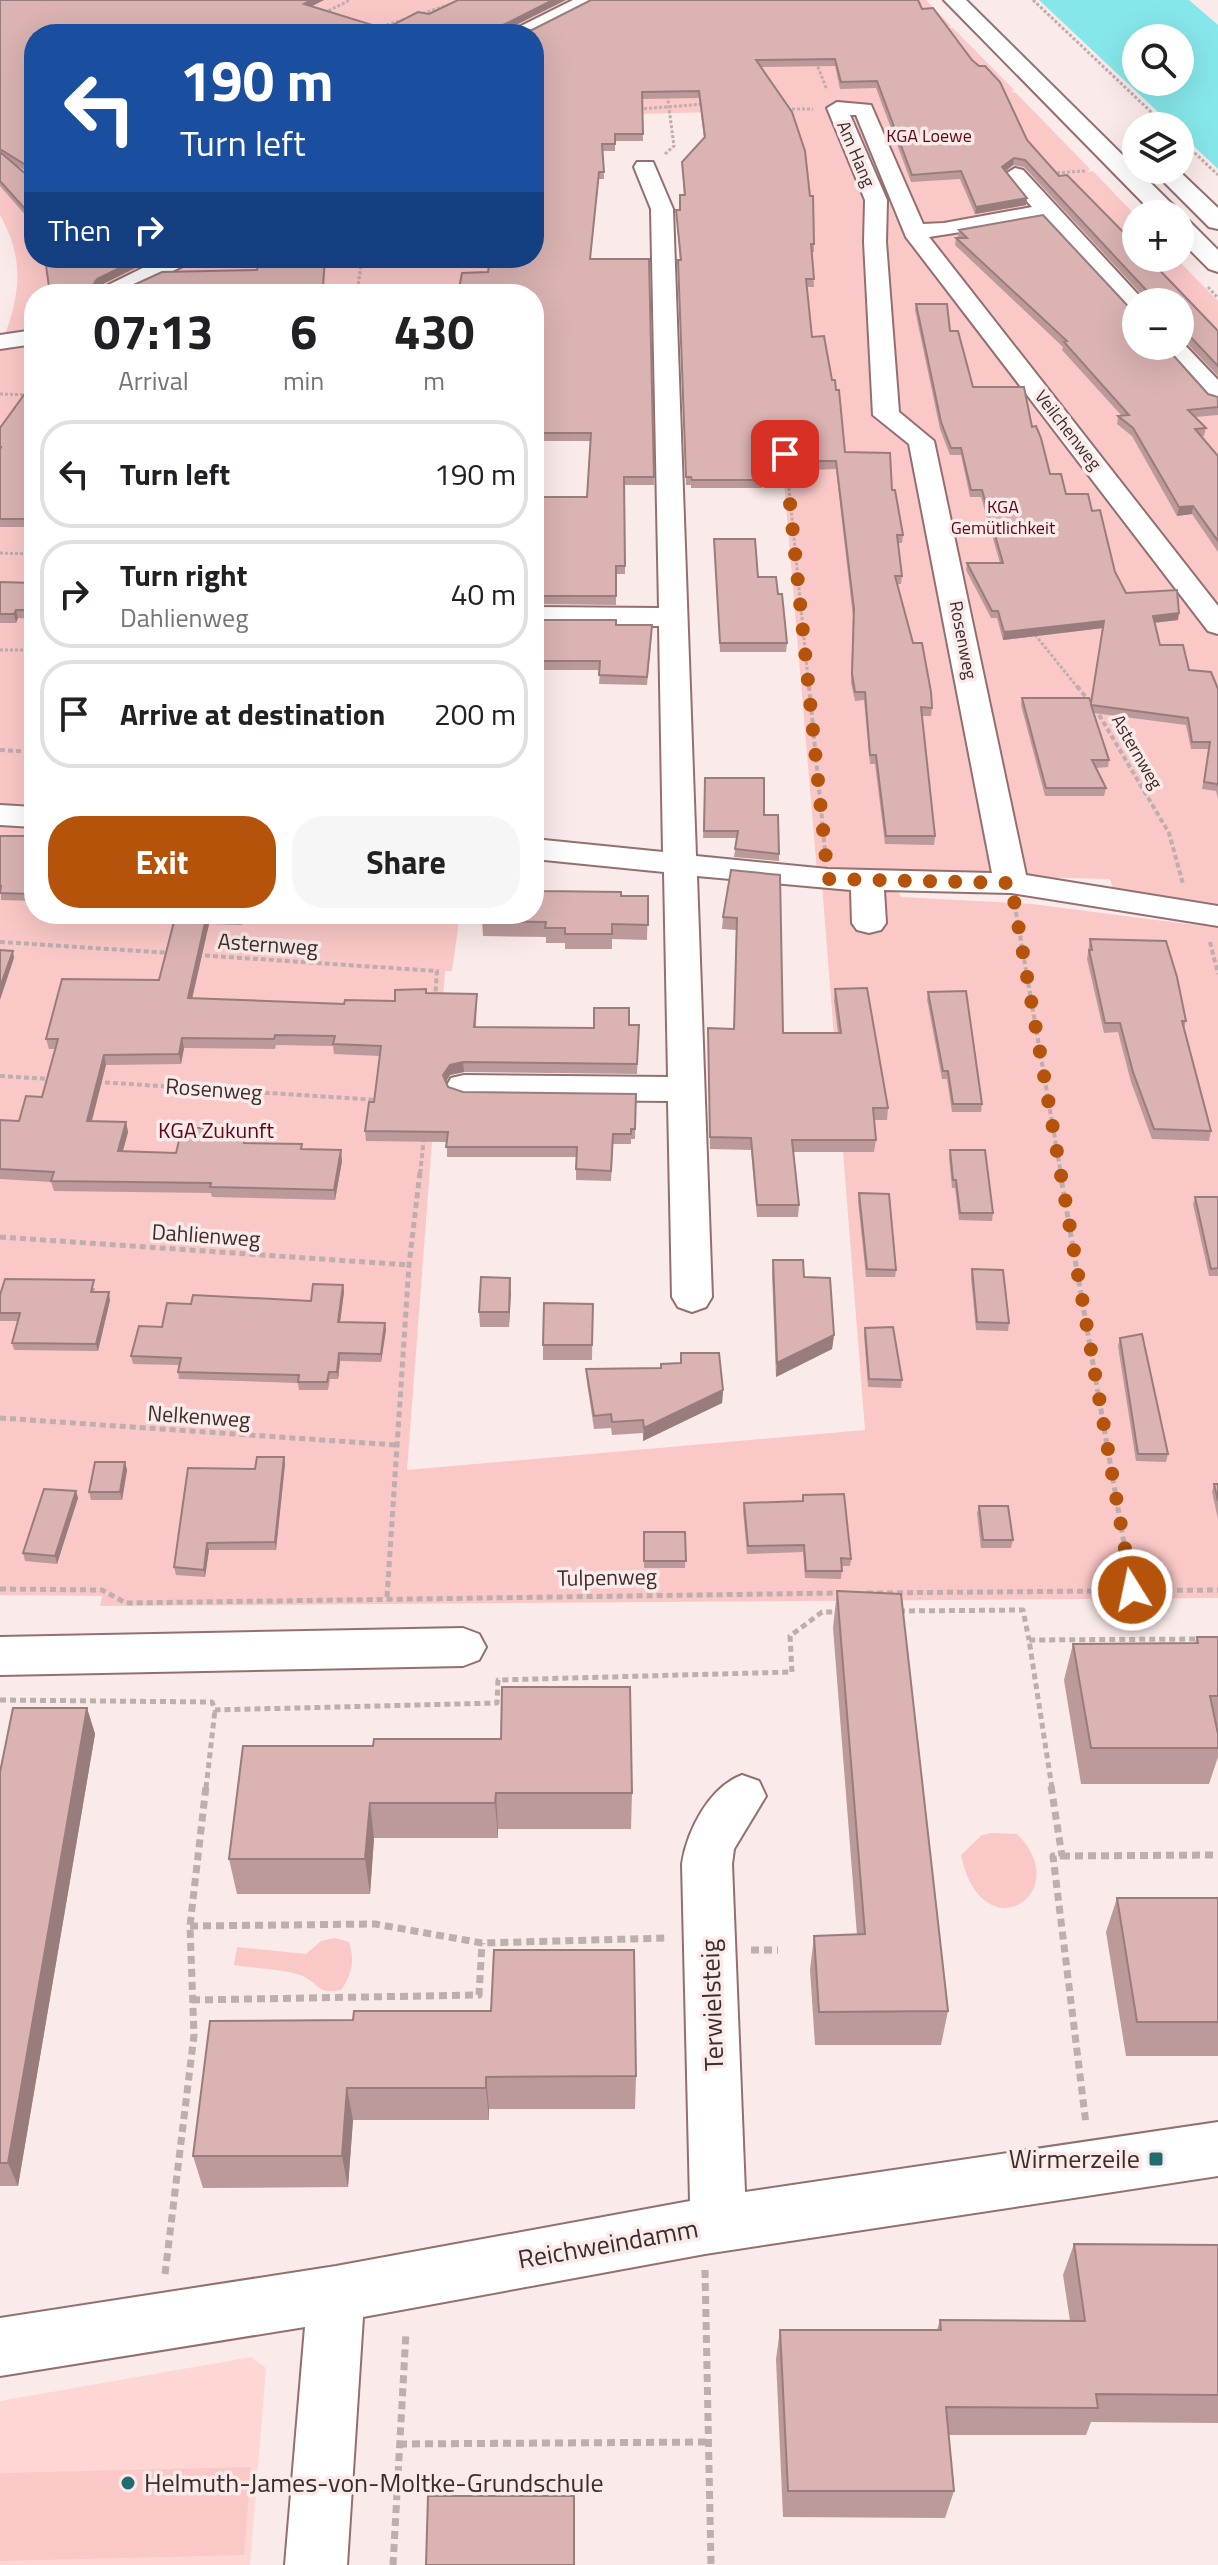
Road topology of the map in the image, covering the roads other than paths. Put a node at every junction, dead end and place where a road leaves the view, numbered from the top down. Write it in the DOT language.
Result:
graph roads {
  1 [pos="588,0"];
  2 [pos="954,0"];
  3 [pos="536,24"];
  4 [pos="862,102"];
  5 [pos="645,167"];
  6 [pos="1015,175"];
  7 [pos="1179,184"];
  8 [pos="1154,200"];
  9 [pos="1048,211"];
  10 [pos="1218,222"];
  11 [pos="915,234"];
  12 [pos="1194,240"];
  13 [pos="1218,264"];
  14 [pos="161,268"];
  15 [pos="128,284"];
  16 [pos="1122,291"];
  17 [pos="24,338"];
  18 [pos="0,342"];
  19 [pos="1186,360"];
  20 [pos="1218,395"];
  21 [pos="886,415"];
  22 [pos="544,616"];
  23 [pos="674,617"];
  24 [pos="1218,625"];
  25 [pos="0,815"];
  26 [pos="24,816"];
  27 [pos="544,850"];
  28 [pos="683,865"];
  29 [pos="867,882"];
  30 [pos="1011,883"];
  31 [pos="1205,914"];
  32 [pos="869,923"];
  33 [pos="464,1087"];
  34 [pos="685,1089"];
  35 [pos="692,1297"];
  36 [pos="463,1647"];
  37 [pos="0,1656"];
  38 [pos="742,1796"];
  39 [pos="1218,2149"];
  40 [pos="711,2225"];
  41 [pos="336,2294"];
  42 [pos="0,2347"];
  43 [pos="316,2565"];
  1 -- 3 [label="street"];
  2 -- 8 [label="highway"];
  4 -- 11 [label="street, Veilchenweg"];
  4 -- 21 [label="street, Am Hang"];
  5 -- 23 [label="street"];
  6 -- 9 [label="street"];
  7 -- 10 [label="highway"];
  9 -- 11 [label="street"];
  9 -- 16 [label="street"];
  11 -- 24 [label="street, Veilchenweg"];
  12 -- 13 [label="highway"];
  14 -- 15 [label="street"];
  17 -- 18 [label="street"];
  19 -- 20 [label="street"];
  21 -- 30 [label="street, Rosenweg"];
  22 -- 23 [label="street"];
  23 -- 28 [label="street"];
  25 -- 26 [label="street"];
  27 -- 28 [label="street"];
  28 -- 29 [label="street"];
  28 -- 34 [label="street"];
  29 -- 30 [label="street"];
  29 -- 32 [label="street"];
  30 -- 31 [label="street"];
  33 -- 34 [label="street"];
  34 -- 35 [label="street"];
  36 -- 37 [label="street"];
  38 -- 40 [label="street, Terwielsteig"];
  39 -- 40 [label="street, Reichweindamm"];
  40 -- 41 [label="street, Reichweindamm"];
  41 -- 42 [label="street, Reichweindamm"];
  41 -- 43 [label="street"];
}
